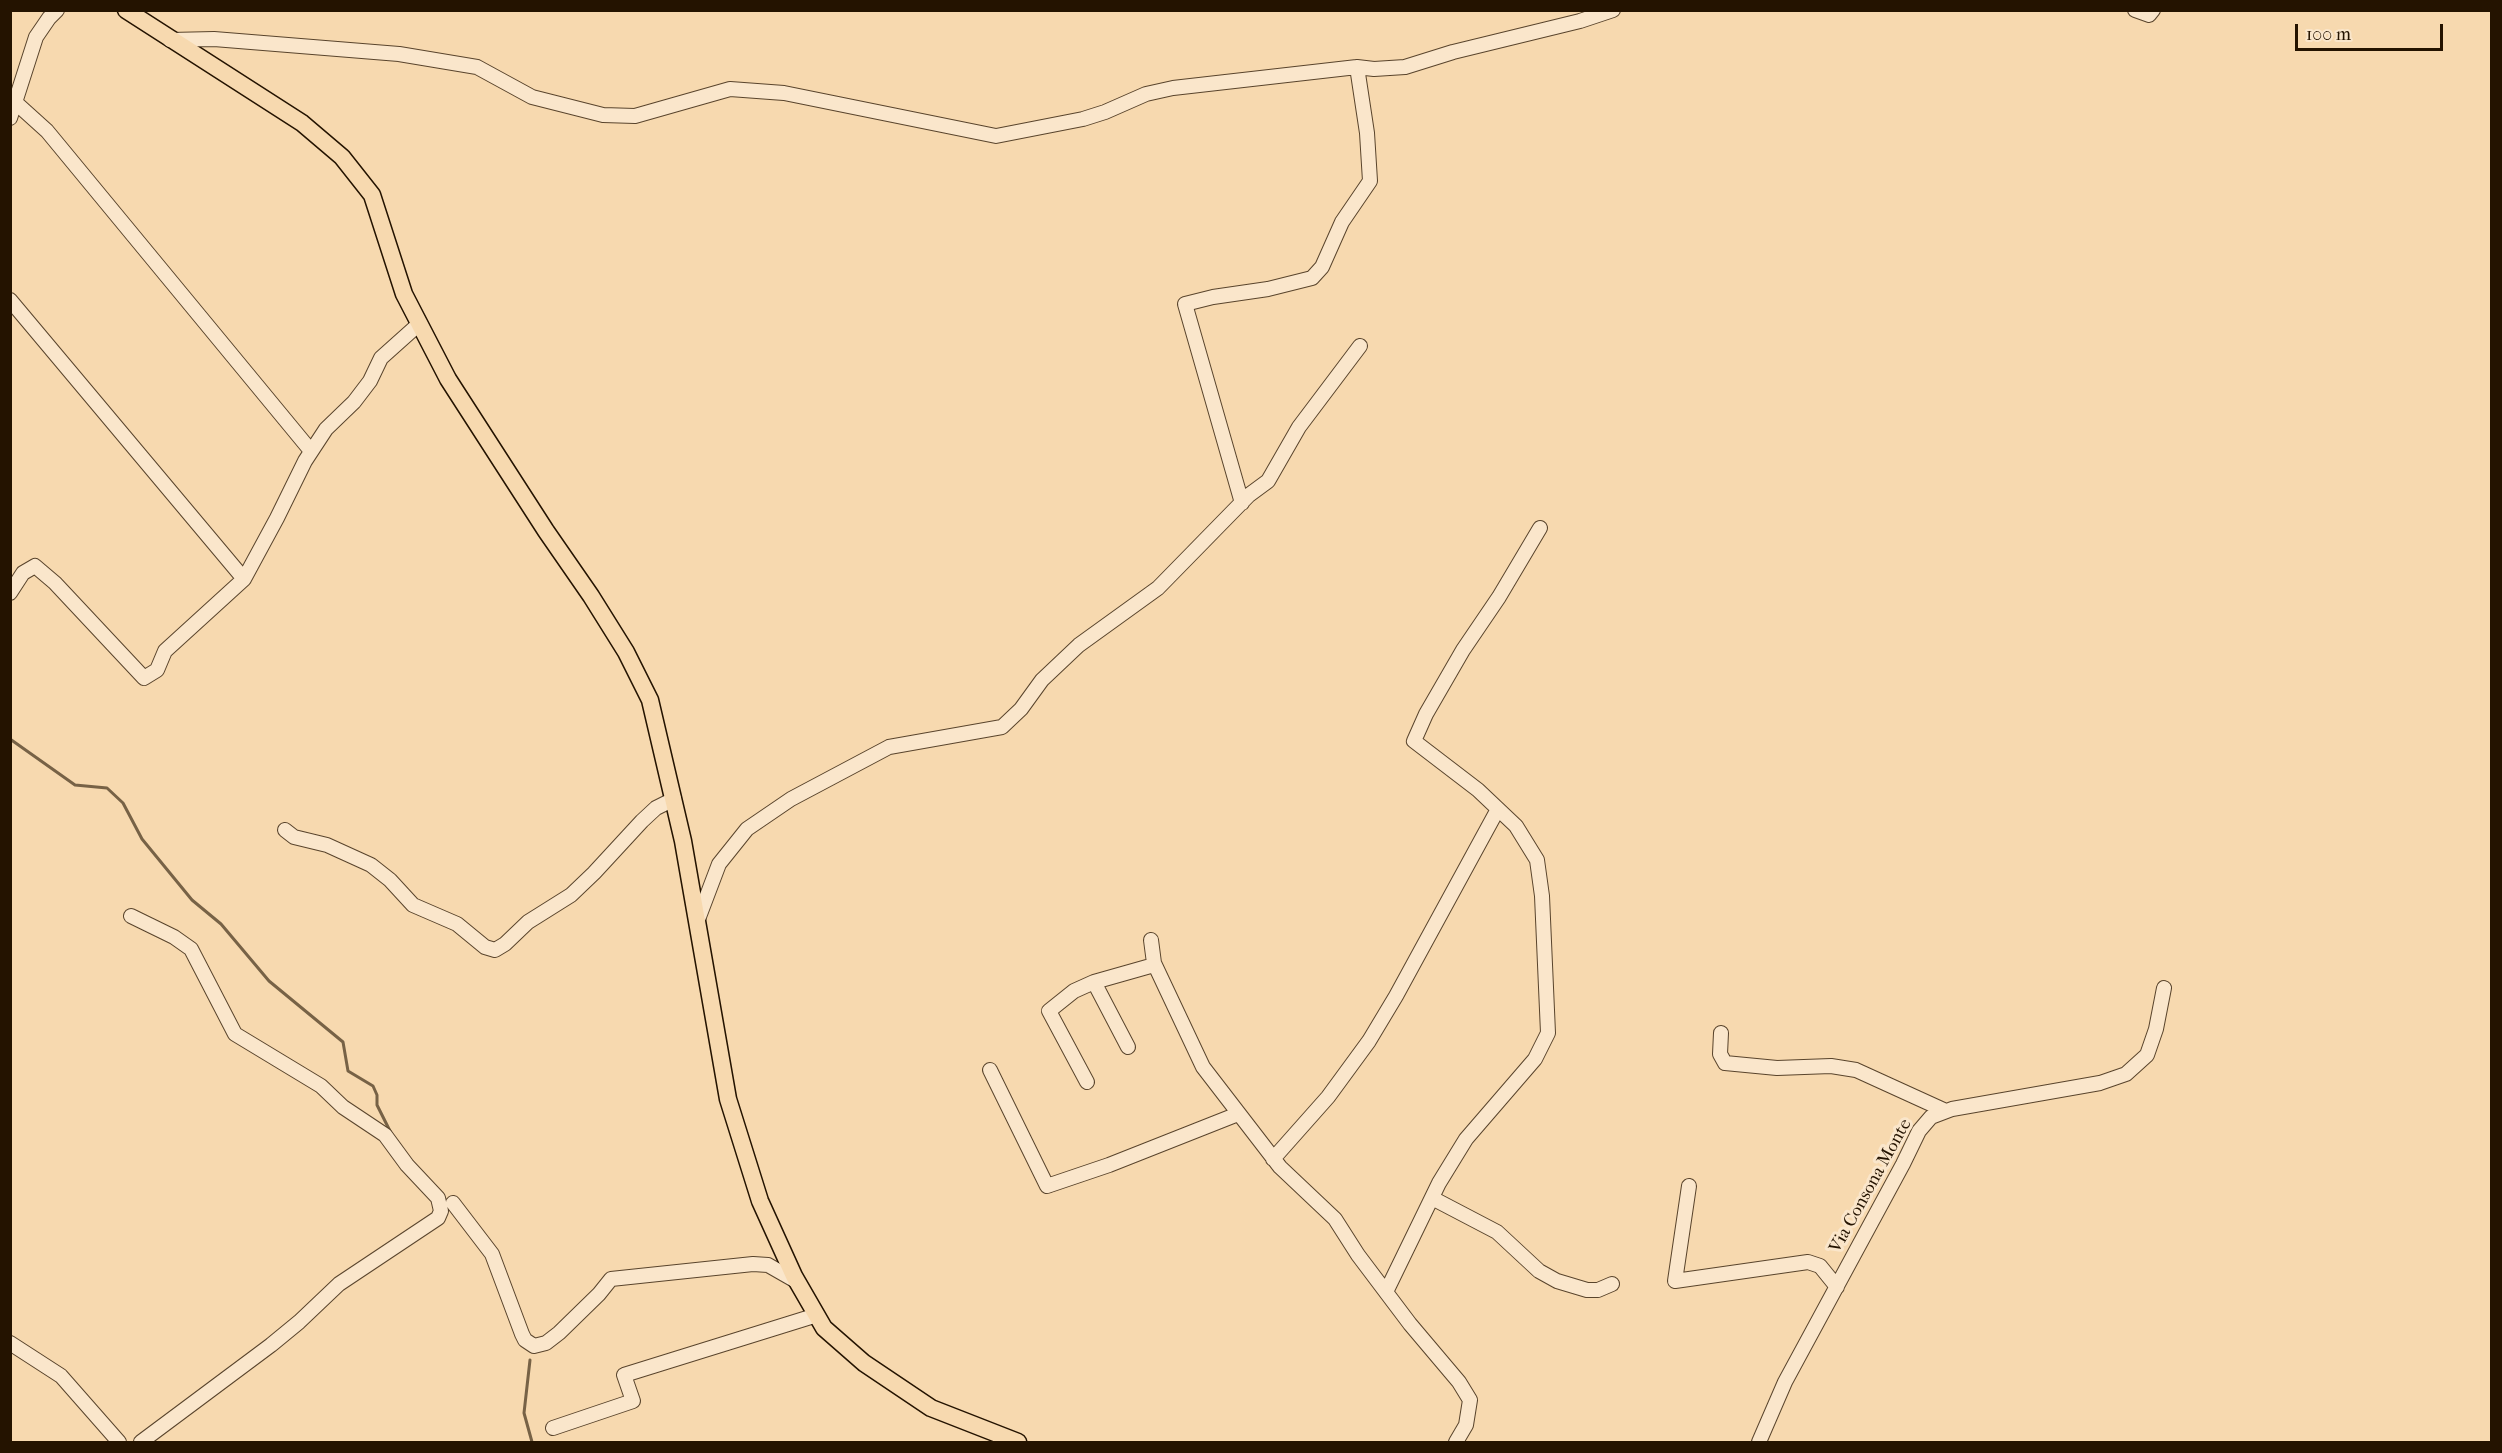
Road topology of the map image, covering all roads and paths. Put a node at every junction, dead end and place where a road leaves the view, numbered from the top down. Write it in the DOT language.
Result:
graph roads {
  1 [pos="57,10"];
  2 [pos="126,10"];
  3 [pos="1613,10"];
  4 [pos="2135,10"];
  5 [pos="2153,10"];
  6 [pos="170,40"];
  7 [pos="1357,67"];
  8 [pos="16,103"];
  9 [pos="10,118"];
  10 [pos="10,300"];
  11 [pos="419,324"];
  12 [pos="1360,346"];
  13 [pos="311,451"];
  14 [pos="1242,503"];
  15 [pos="1540,528"];
  16 [pos="244,579"];
  17 [pos="10,593"];
  18 [pos="674,799"];
  19 [pos="1498,809"];
  20 [pos="285,830"];
  21 [pos="130,916"];
  22 [pos="697,922"];
  23 [pos="1151,940"];
  24 [pos="1154,965"];
  25 [pos="1094,982"];
  26 [pos="2164,988"];
  27 [pos="1721,1033"];
  28 [pos="1128,1047"];
  29 [pos="990,1070"];
  30 [pos="1087,1082"];
  31 [pos="1946,1111"];
  32 [pos="1238,1114"];
  33 [pos="1273,1159"];
  34 [pos="1689,1186"];
  35 [pos="1432,1198"];
  36 [pos="453,1203"];
  37 [pos="796,1281"];
  38 [pos="1612,1284"];
  39 [pos="1837,1287"];
  40 [pos="1386,1292"];
  41 [pos="816,1315"];
  42 [pos="10,1343"];
  43 [pos="553,1428"];
  44 [pos="118,1443"];
  45 [pos="141,1443"];
  46 [pos="1018,1443"];
  47 [pos="1456,1443"];
  48 [pos="1759,1443"];
  1 -- 8 [label="street"];
  2 -- 6 [label="main road"];
  3 -- 7 [label="street"];
  4 -- 5 [label="street"];
  6 -- 7 [label="street"];
  6 -- 11 [label="main road"];
  7 -- 14 [label="street"];
  8 -- 9 [label="street"];
  8 -- 13 [label="street"];
  10 -- 16 [label="street"];
  11 -- 13 [label="street"];
  11 -- 18 [label="main road"];
  12 -- 14 [label="street"];
  13 -- 16 [label="street"];
  14 -- 22 [label="street"];
  15 -- 19 [label="street"];
  16 -- 17 [label="street"];
  18 -- 20 [label="street"];
  18 -- 22 [label="main road"];
  19 -- 33 [label="street"];
  19 -- 35 [label="street"];
  21 -- 45 [label="street"];
  22 -- 37 [label="main road"];
  23 -- 24 [label="street"];
  24 -- 25 [label="street"];
  24 -- 32 [label="street"];
  25 -- 28 [label="street"];
  25 -- 30 [label="street"];
  26 -- 31 [label="street, Via Consona Monte"];
  27 -- 31 [label="street"];
  29 -- 32 [label="street"];
  31 -- 39 [label="street, Via Consona Monte"];
  32 -- 33 [label="street"];
  33 -- 40 [label="street"];
  34 -- 39 [label="street"];
  35 -- 38 [label="street"];
  35 -- 40 [label="street"];
  36 -- 37 [label="street"];
  37 -- 41 [label="main road"];
  39 -- 48 [label="street, Via Consona Monte"];
  40 -- 47 [label="street"];
  41 -- 43 [label="street"];
  41 -- 46 [label="main road"];
  42 -- 44 [label="street"];
}
